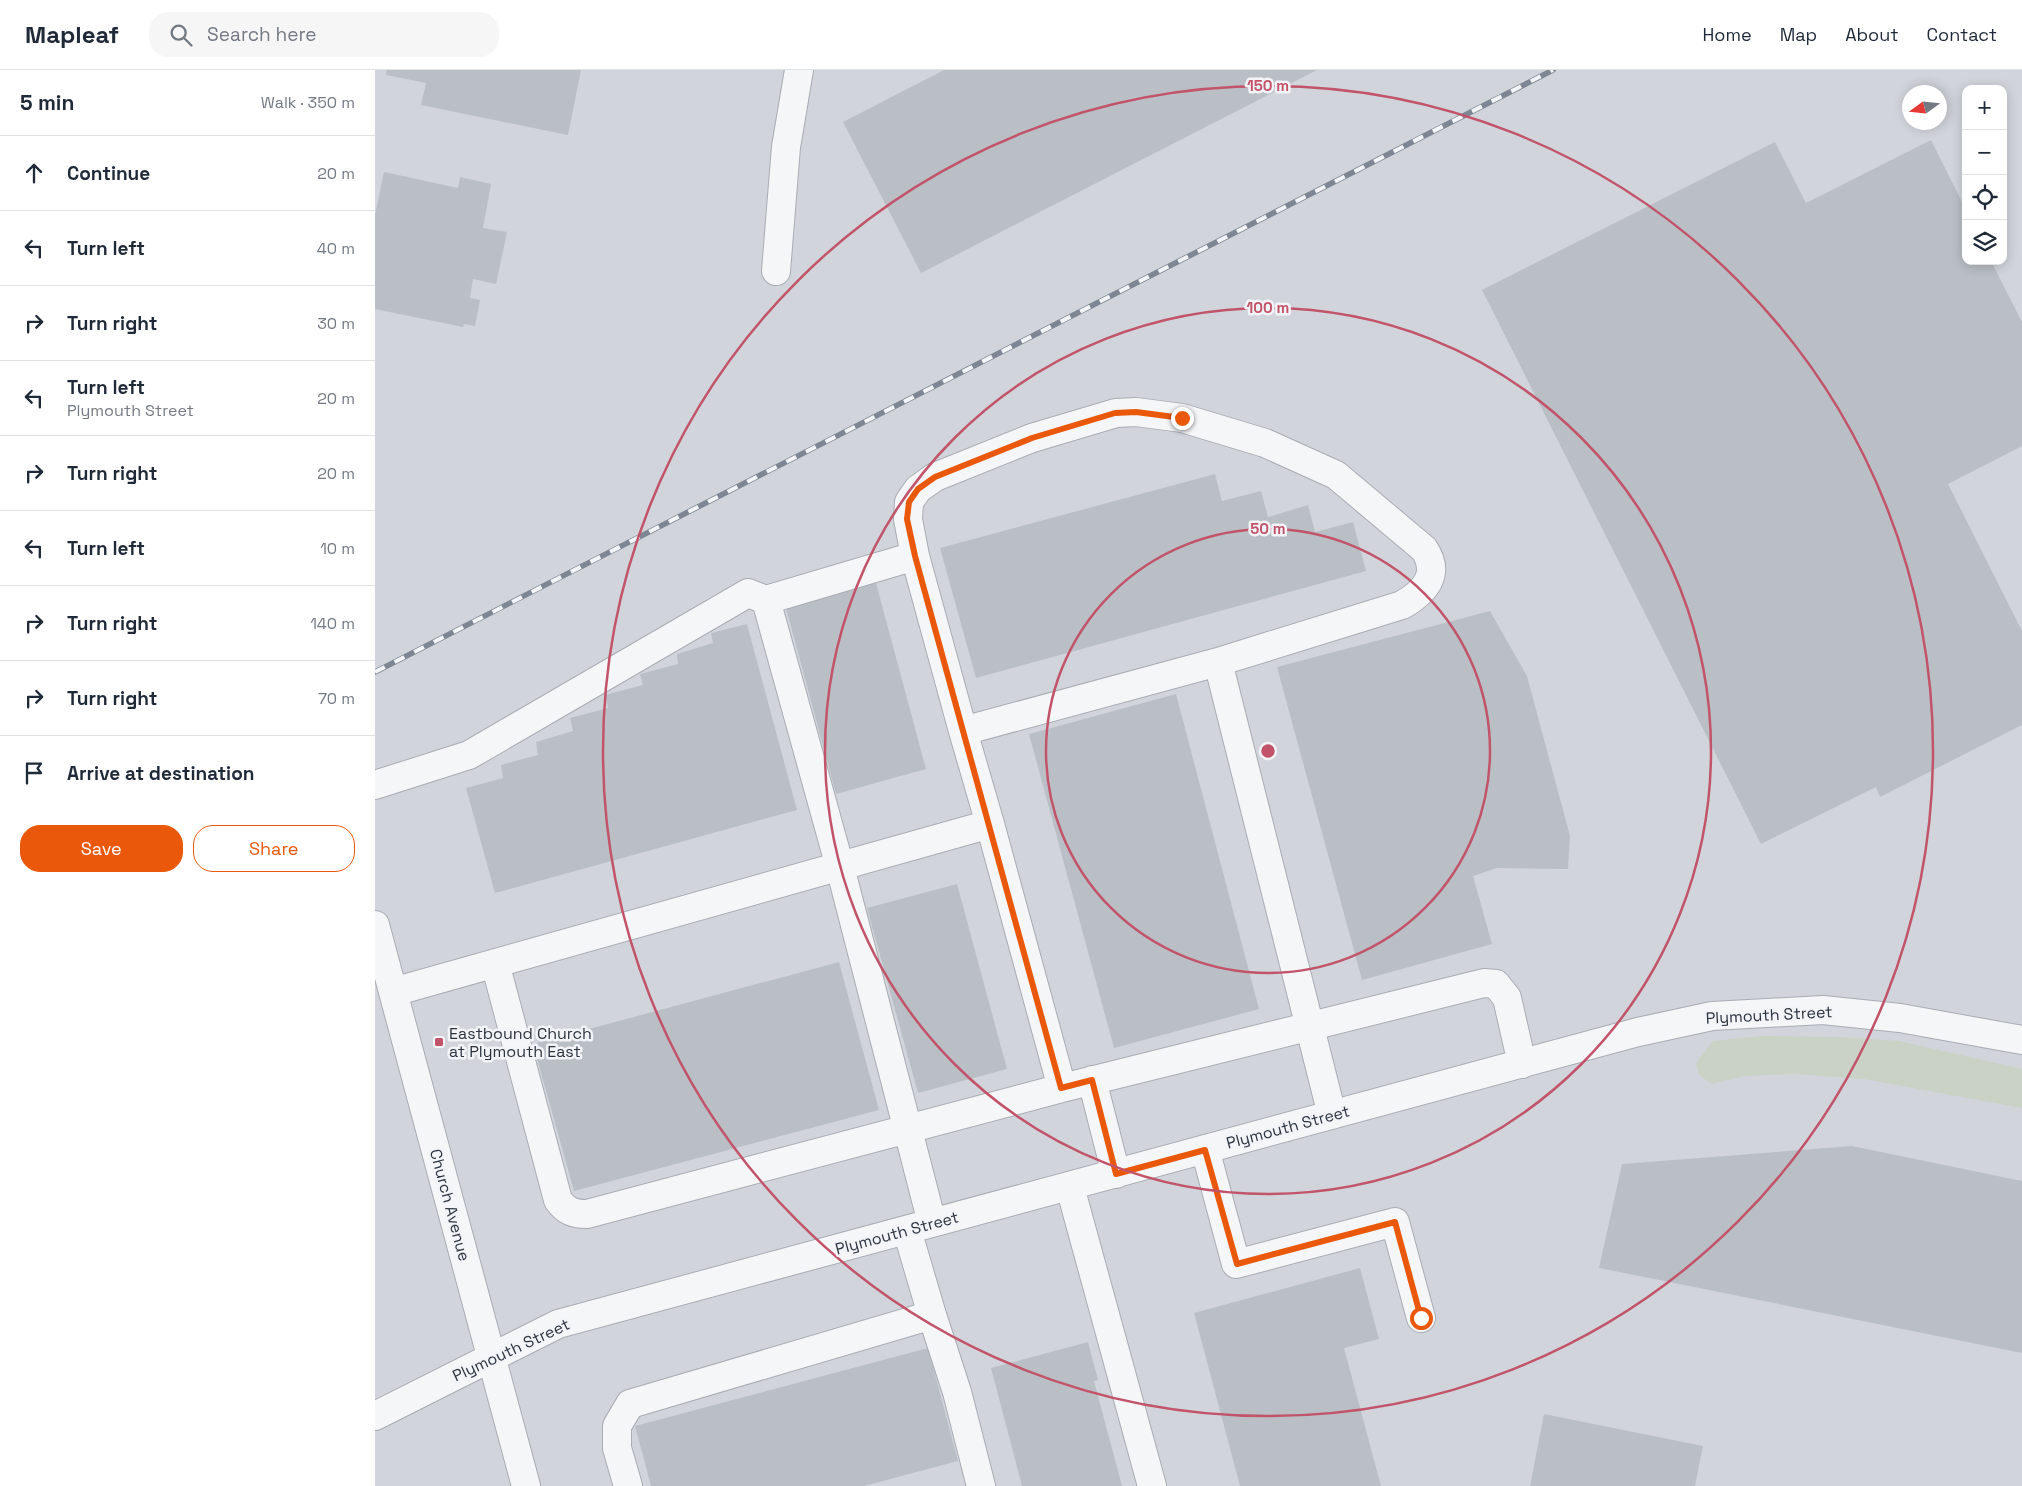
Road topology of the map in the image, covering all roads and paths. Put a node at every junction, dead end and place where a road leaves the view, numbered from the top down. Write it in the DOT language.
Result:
graph roads {
  1 [pos="799,70"];
  2 [pos="776,271"];
  3 [pos="915,556"];
  4 [pos="767,600"];
  5 [pos="1218,662"];
  6 [pos="963,731"];
  7 [pos="375,785"];
  8 [pos="990,824"];
  9 [pos="840,867"];
  10 [pos="375,925"];
  11 [pos="495,963"];
  12 [pos="393,992"];
  13 [pos="1309,1027"];
  14 [pos="2022,1040"];
  15 [pos="1522,1064"];
  16 [pos="1092,1080"];
  17 [pos="1061,1088"];
  18 [pos="1332,1115"];
  19 [pos="908,1130"];
  20 [pos="1205,1150"];
  21 [pos="1116,1174"];
  22 [pos="1070,1187"];
  23 [pos="919,1227"];
  24 [pos="932,1315"];
  25 [pos="1421,1318"];
  26 [pos="491,1357"];
  27 [pos="375,1416"];
  28 [pos="526,1486"];
  29 [pos="628,1486"];
  30 [pos="981,1486"];
  31 [pos="1152,1486"];
  1 -- 2 [label="street"];
  3 -- 4 [label="street"];
  3 -- 5 [label="street"];
  3 -- 6 [label="street"];
  4 -- 7 [label="street"];
  4 -- 9 [label="street"];
  5 -- 6 [label="street"];
  5 -- 13 [label="street"];
  6 -- 8 [label="street"];
  8 -- 9 [label="street"];
  8 -- 17 [label="street"];
  9 -- 11 [label="street"];
  9 -- 19 [label="street"];
  10 -- 12 [label="street, Church Avenue"];
  11 -- 12 [label="street"];
  11 -- 19 [label="street"];
  12 -- 26 [label="street, Church Avenue"];
  13 -- 15 [label="street"];
  13 -- 16 [label="street"];
  13 -- 18 [label="street"];
  14 -- 15 [label="street, Plymouth Street"];
  15 -- 18 [label="street, Plymouth Street"];
  16 -- 17 [label="street"];
  16 -- 21 [label="street"];
  17 -- 19 [label="street"];
  18 -- 20 [label="street, Plymouth Street"];
  19 -- 23 [label="street"];
  20 -- 21 [label="street, Plymouth Street"];
  20 -- 25 [label="street"];
  21 -- 22 [label="street, Plymouth Street"];
  22 -- 23 [label="street, Plymouth Street"];
  22 -- 31 [label="street"];
  23 -- 24 [label="street"];
  23 -- 26 [label="street, Plymouth Street"];
  24 -- 29 [label="street"];
  24 -- 30 [label="street"];
  26 -- 27 [label="street, Plymouth Street"];
  26 -- 28 [label="street, Church Avenue"];
}
